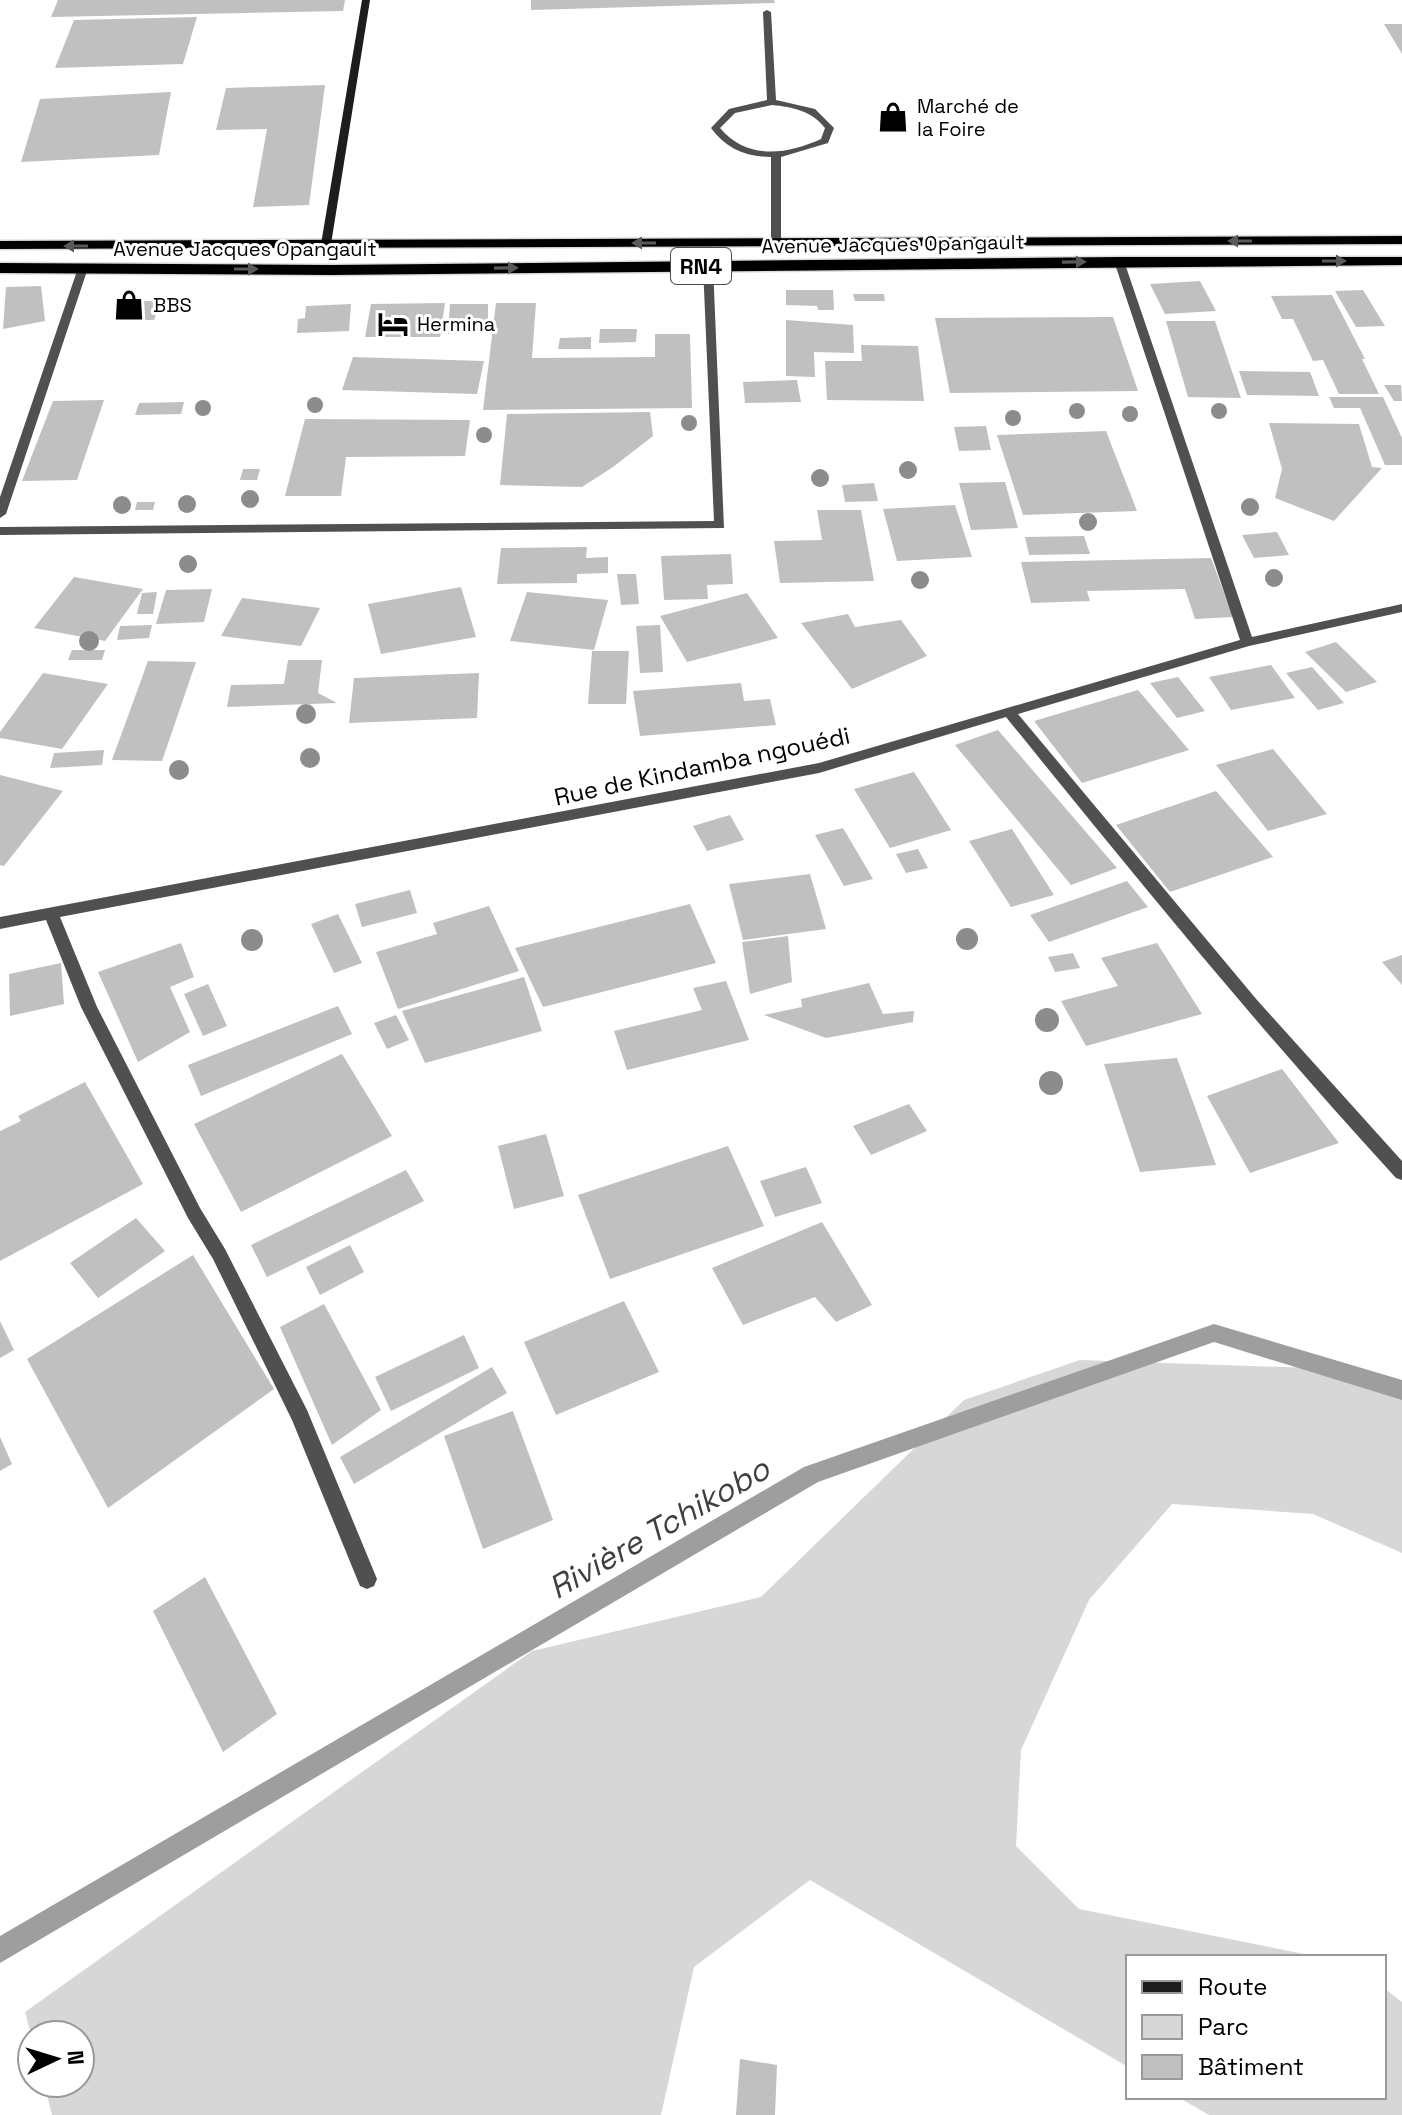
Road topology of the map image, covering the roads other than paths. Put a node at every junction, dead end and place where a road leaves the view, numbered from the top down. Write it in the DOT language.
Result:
graph roads {
  1 [pos="366,0"];
  2 [pos="767,12"];
  3 [pos="772,102"];
  4 [pos="776,155"];
  5 [pos="1402,240"];
  6 [pos="776,242"];
  7 [pos="326,244"];
  8 [pos="0,245"];
  9 [pos="1119,261"];
  10 [pos="1402,261"];
  11 [pos="708,266"];
  12 [pos="0,268"];
  13 [pos="83,268"];
  14 [pos="0,514"];
  15 [pos="0,531"];
  16 [pos="1402,608"];
  17 [pos="1247,642"];
  18 [pos="1011,714"];
  19 [pos="51,913"];
  20 [pos="0,923"];
  21 [pos="1402,1173"];
  22 [pos="367,1579"];
  1 -- 7 [label="street"];
  2 -- 3 [label="street"];
  3 -- 4 [label="street"];
  3 -- 4 [label="street"];
  4 -- 6 [label="street"];
  5 -- 6 [label="highway, RN4, one-way"];
  6 -- 7 [label="highway, RN4, one-way"];
  7 -- 8 [label="highway, RN4, one-way"];
  9 -- 10 [label="highway, Avenue Jacques Opangault / RN4, one-way"];
  11 -- 9 [label="highway, Avenue Jacques Opangault / RN4, one-way"];
  9 -- 17 [label="street"];
  13 -- 11 [label="highway, Avenue Jacques Opangault / RN4, one-way"];
  11 -- 15 [label="street"];
  12 -- 13 [label="highway, Avenue Jacques Opangault / RN4"];
  13 -- 14 [label="street"];
  16 -- 17 [label="street, Rue de Kindamba ngouédi"];
  17 -- 18 [label="street, Rue de Kindamba ngouédi"];
  18 -- 19 [label="street, Rue de Kindamba ngouédi"];
  18 -- 21 [label="street"];
  19 -- 20 [label="street, Rue de Kindamba ngouédi"];
  19 -- 22 [label="street"];
}
